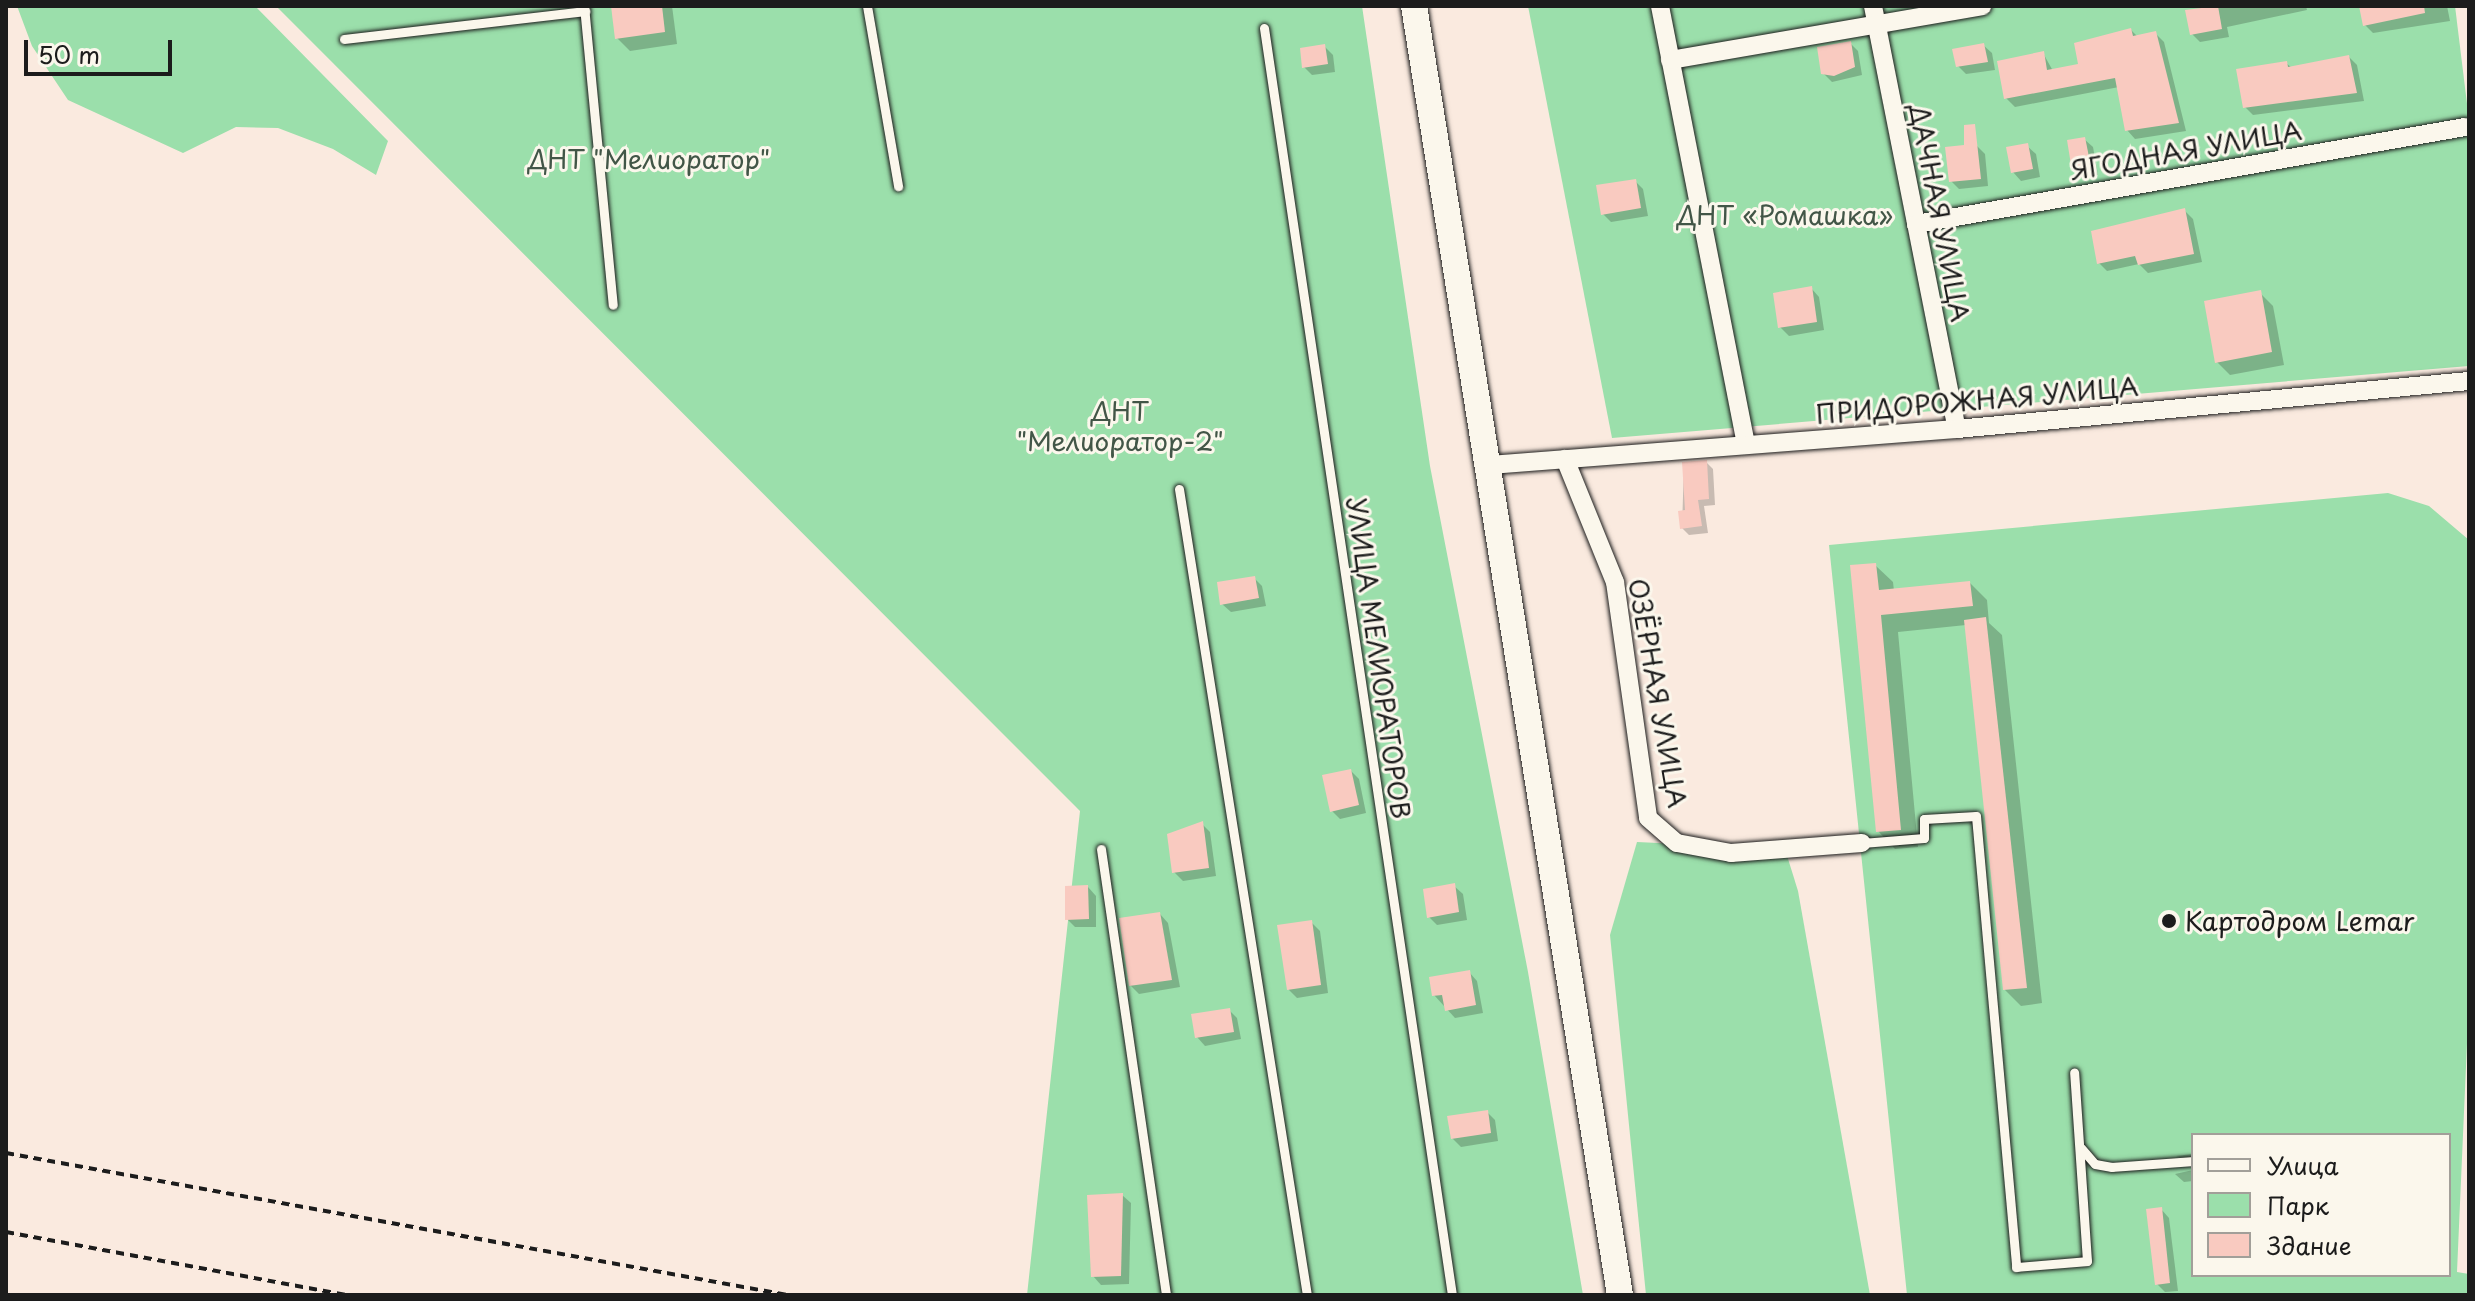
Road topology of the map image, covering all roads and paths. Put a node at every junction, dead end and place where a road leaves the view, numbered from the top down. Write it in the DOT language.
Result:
graph roads {
  1 [pos="867,6"];
  2 [pos="1414,6"];
  3 [pos="1660,6"];
  4 [pos="1982,6"];
  5 [pos="585,8"];
  6 [pos="1874,14"];
  7 [pos="1264,28"];
  8 [pos="344,39"];
  9 [pos="1670,60"];
  10 [pos="2465,127"];
  11 [pos="898,186"];
  12 [pos="1916,224"];
  13 [pos="613,305"];
  14 [pos="2469,381"];
  15 [pos="1957,429"];
  16 [pos="1746,445"];
  17 [pos="1565,459"];
  18 [pos="1489,465"];
  19 [pos="1179,489"];
  20 [pos="1862,843"];
  21 [pos="1101,849"];
  22 [pos="2074,1072"];
  23 [pos="2078,1139"];
  24 [pos="6,1153"];
  25 [pos="2191,1161"];
  26 [pos="6,1232"];
  27 [pos="346,1295"];
  28 [pos="787,1295"];
  29 [pos="1166,1295"];
  30 [pos="1307,1295"];
  31 [pos="1452,1295"];
  32 [pos="1620,1295"];
  1 -- 11 [label="lane"];
  2 -- 18 [label="main road"];
  3 -- 9 [label="street"];
  4 -- 6 [label="street"];
  5 -- 8 [label="lane"];
  5 -- 13 [label="lane"];
  6 -- 9 [label="street"];
  6 -- 12 [label="street, ДАЧНАЯ УЛИЦА"];
  7 -- 31 [label="lane, УЛИЦА МЕЛИОРАТОРОВ"];
  9 -- 16 [label="street"];
  10 -- 12 [label="street, ЯГОДНАЯ УЛИЦА"];
  12 -- 15 [label="street, ДАЧНАЯ УЛИЦА"];
  14 -- 15 [label="street, ПРИДОРОЖНАЯ УЛИЦА"];
  15 -- 16 [label="street, ПРИДОРОЖНАЯ УЛИЦА"];
  16 -- 17 [label="street, ПРИДОРОЖНАЯ УЛИЦА"];
  17 -- 18 [label="street, ПРИДОРОЖНАЯ УЛИЦА"];
  17 -- 20 [label="street, ОЗЁРНАЯ УЛИЦА"];
  18 -- 32 [label="main road"];
  19 -- 30 [label="lane"];
  20 -- 23 [label="lane"];
  21 -- 29 [label="lane"];
  22 -- 23 [label="lane"];
  23 -- 25 [label="lane"];
  24 -- 28 [label="path"];
  26 -- 27 [label="path"];
}
